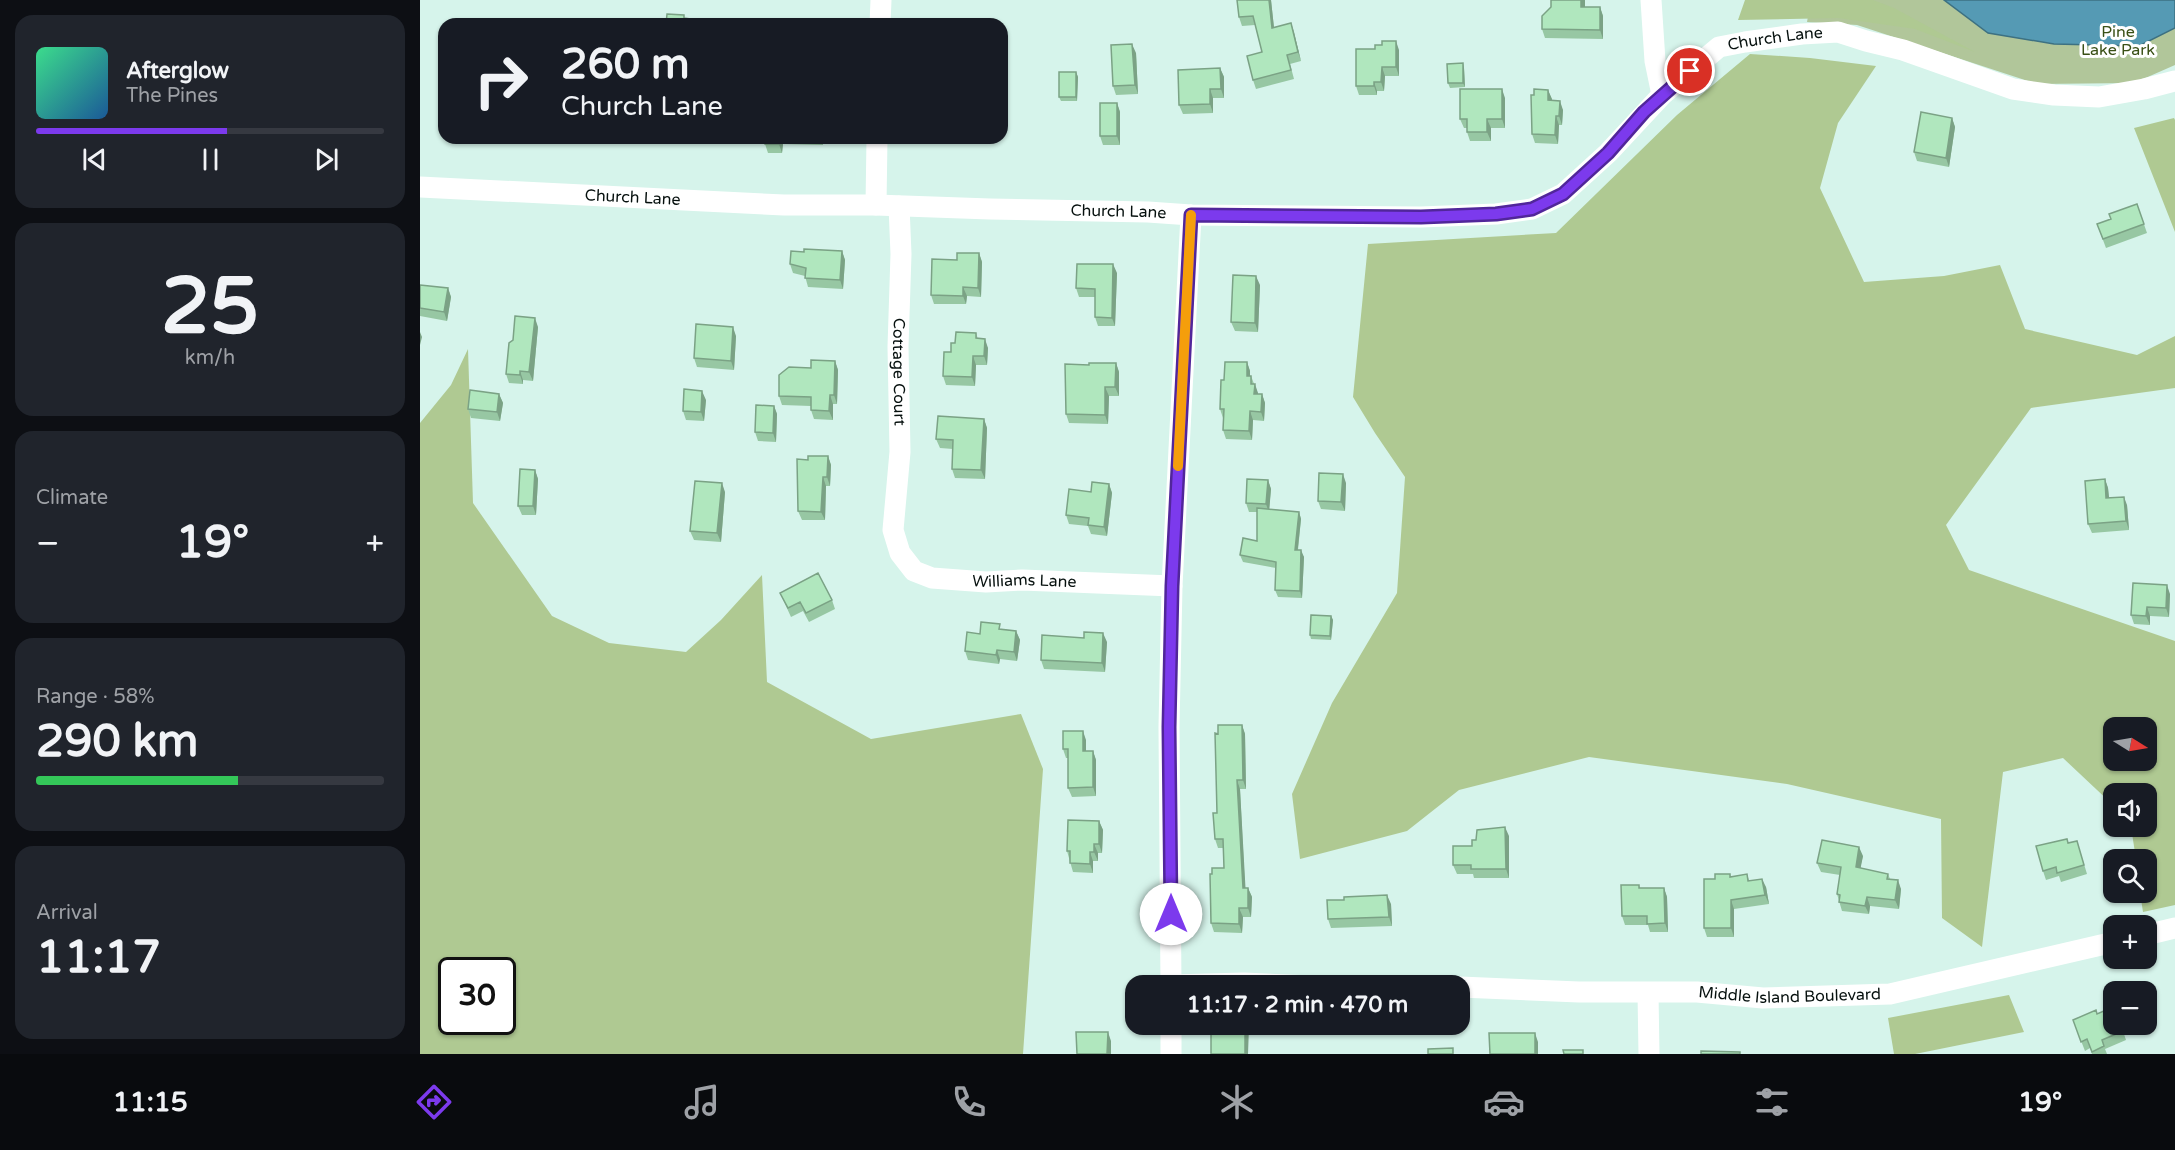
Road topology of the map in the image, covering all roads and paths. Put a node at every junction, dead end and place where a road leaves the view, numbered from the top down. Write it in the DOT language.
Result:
graph roads {
  1 [pos="881,0"];
  2 [pos="1651,0"];
  3 [pos="880,18"];
  4 [pos="2175,81"];
  5 [pos="1662,95"];
  6 [pos="877,144"];
  7 [pos="420,188"];
  8 [pos="876,205"];
  9 [pos="899,206"];
  10 [pos="1191,215"];
  11 [pos="896,539"];
  12 [pos="1172,586"];
  13 [pos="2175,928"];
  14 [pos="2157,932"];
  15 [pos="2103,945"];
  16 [pos="1171,975"];
  17 [pos="1470,987"];
  18 [pos="1648,993"];
  19 [pos="1171,1035"];
  20 [pos="1171,1054"];
  21 [pos="1648,1054"];
  1 -- 3 [label="street"];
  2 -- 5 [label="street"];
  4 -- 5 [label="street, Church Lane"];
  5 -- 10 [label="street, Church Lane"];
  6 -- 8 [label="street"];
  7 -- 8 [label="street, Church Lane"];
  8 -- 9 [label="street, Church Lane"];
  9 -- 10 [label="street, Church Lane"];
  9 -- 11 [label="street, Cottage Court"];
  10 -- 12 [label="street"];
  11 -- 12 [label="street, Williams Lane"];
  12 -- 16 [label="street"];
  13 -- 14 [label="street"];
  15 -- 18 [label="street, Middle Island Boulevard"];
  17 -- 18 [label="street, Middle Island Boulevard"];
  18 -- 21 [label="street"];
  19 -- 20 [label="street"];
}
